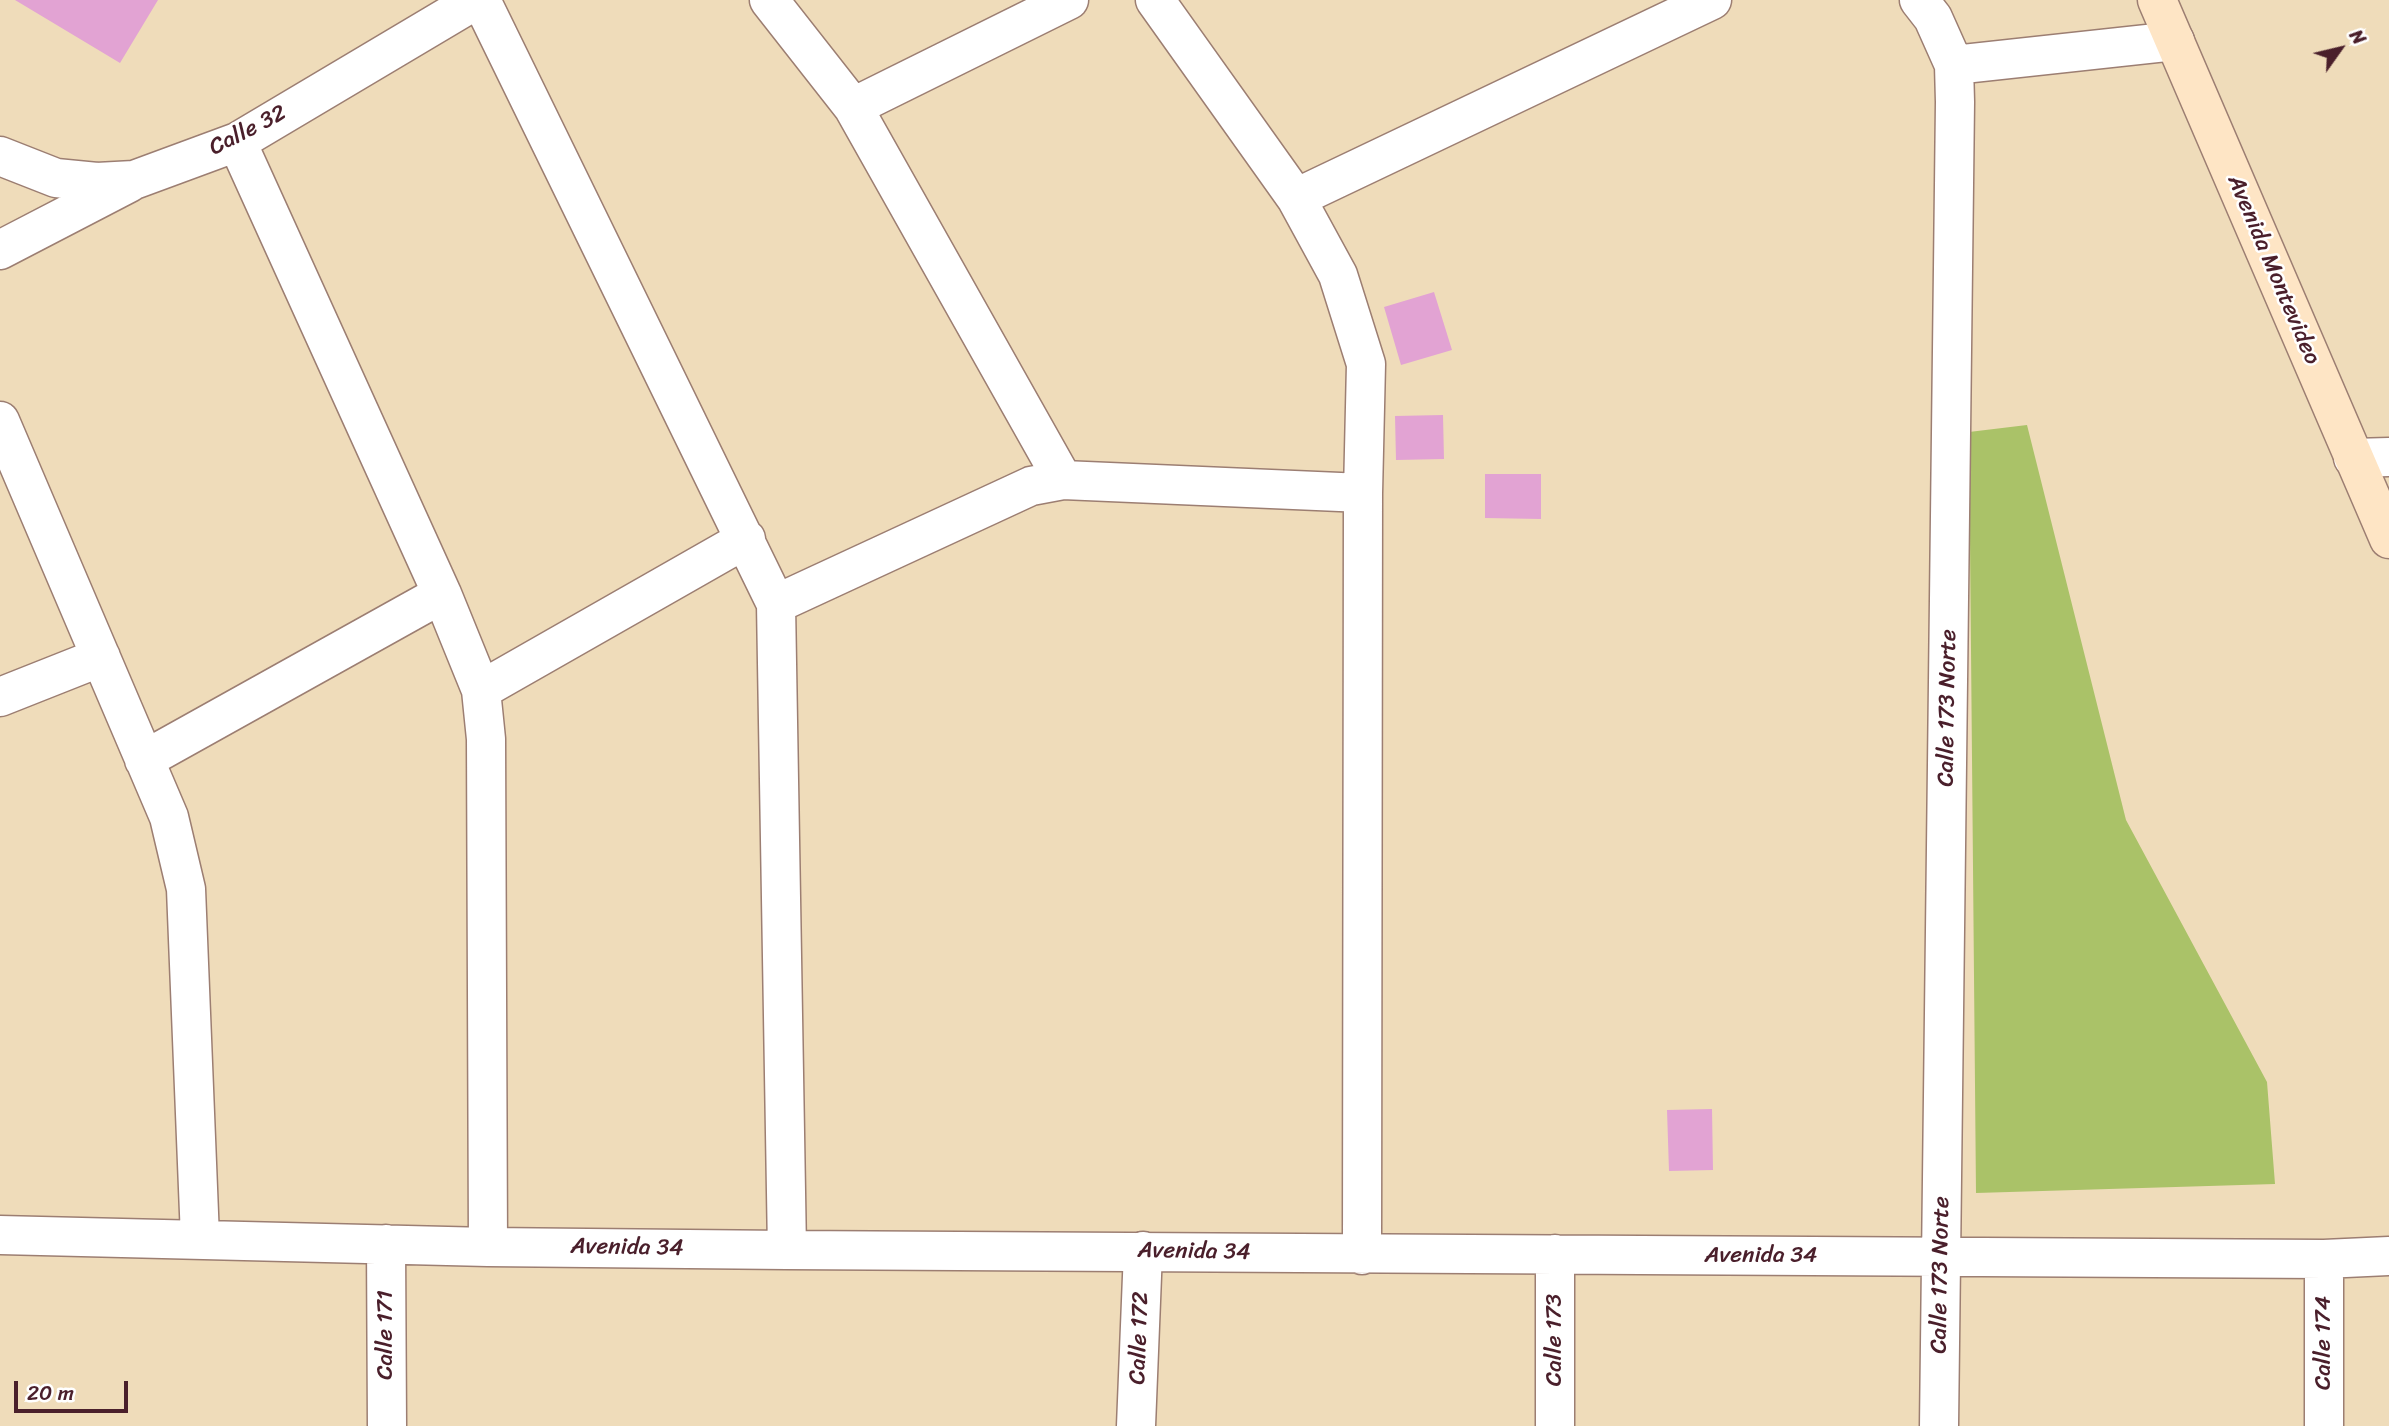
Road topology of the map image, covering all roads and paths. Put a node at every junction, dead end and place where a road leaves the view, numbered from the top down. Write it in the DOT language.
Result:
graph roads {
  1 [pos="478,0"];
  2 [pos="769,0"];
  3 [pos="1069,0"];
  4 [pos="1155,0"];
  5 [pos="1712,0"];
  6 [pos="1919,0"];
  7 [pos="2157,0"];
  8 [pos="2175,41"];
  9 [pos="1954,65"];
  10 [pos="853,107"];
  11 [pos="237,142"];
  12 [pos="0,156"];
  13 [pos="134,180"];
  14 [pos="1296,198"];
  15 [pos="0,250"];
  16 [pos="0,421"];
  17 [pos="2371,457"];
  18 [pos="1063,480"];
  19 [pos="1363,493"];
  20 [pos="746,539"];
  21 [pos="2389,540"];
  22 [pos="442,594"];
  23 [pos="776,604"];
  24 [pos="102,657"];
  25 [pos="481,690"];
  26 [pos="0,697"];
  27 [pos="144,760"];
  28 [pos="0,1235"];
  29 [pos="200,1238"];
  30 [pos="386,1244"];
  31 [pos="488,1247"];
  32 [pos="787,1250"];
  33 [pos="1143,1251"];
  34 [pos="1555,1254"];
  35 [pos="1362,1255"];
  36 [pos="2389,1256"];
  37 [pos="1941,1257"];
  38 [pos="2324,1259"];
  39 [pos="387,1426"];
  40 [pos="1136,1426"];
  41 [pos="1555,1426"];
  42 [pos="1939,1426"];
  43 [pos="2324,1426"];
  1 -- 11 [label="street, Calle 32"];
  1 -- 20 [label="street"];
  2 -- 10 [label="street"];
  3 -- 10 [label="street"];
  4 -- 14 [label="street"];
  5 -- 14 [label="street"];
  6 -- 9 [label="street, Calle 173 Norte"];
  7 -- 8 [label="main road, Avenida Montevideo"];
  8 -- 9 [label="street"];
  8 -- 17 [label="main road, Avenida Montevideo"];
  9 -- 37 [label="street, Calle 173 Norte"];
  10 -- 18 [label="street"];
  11 -- 13 [label="street, Calle 32"];
  11 -- 22 [label="street"];
  12 -- 13 [label="street, Calle 32"];
  13 -- 15 [label="street"];
  14 -- 19 [label="street"];
  16 -- 24 [label="street"];
  17 -- 21 [label="main road, Avenida Montevideo"];
  18 -- 19 [label="street"];
  18 -- 23 [label="street"];
  19 -- 35 [label="street"];
  20 -- 23 [label="street"];
  20 -- 25 [label="street"];
  22 -- 25 [label="street"];
  22 -- 27 [label="street"];
  23 -- 32 [label="street"];
  24 -- 26 [label="street"];
  24 -- 27 [label="street"];
  25 -- 31 [label="street"];
  27 -- 29 [label="street"];
  28 -- 29 [label="street, Avenida 34"];
  29 -- 30 [label="street, Avenida 34"];
  30 -- 31 [label="street, Avenida 34"];
  30 -- 39 [label="street, Calle 171"];
  31 -- 32 [label="street, Avenida 34"];
  32 -- 33 [label="street, Avenida 34"];
  33 -- 35 [label="street, Avenida 34"];
  33 -- 40 [label="street, Calle 172"];
  34 -- 35 [label="street, Avenida 34"];
  34 -- 37 [label="street, Avenida 34"];
  34 -- 41 [label="street, Calle 173"];
  36 -- 38 [label="street, Avenida 34"];
  37 -- 38 [label="street, Avenida 34"];
  37 -- 42 [label="street, Calle 173 Norte"];
  38 -- 43 [label="street, Calle 174"];
}
